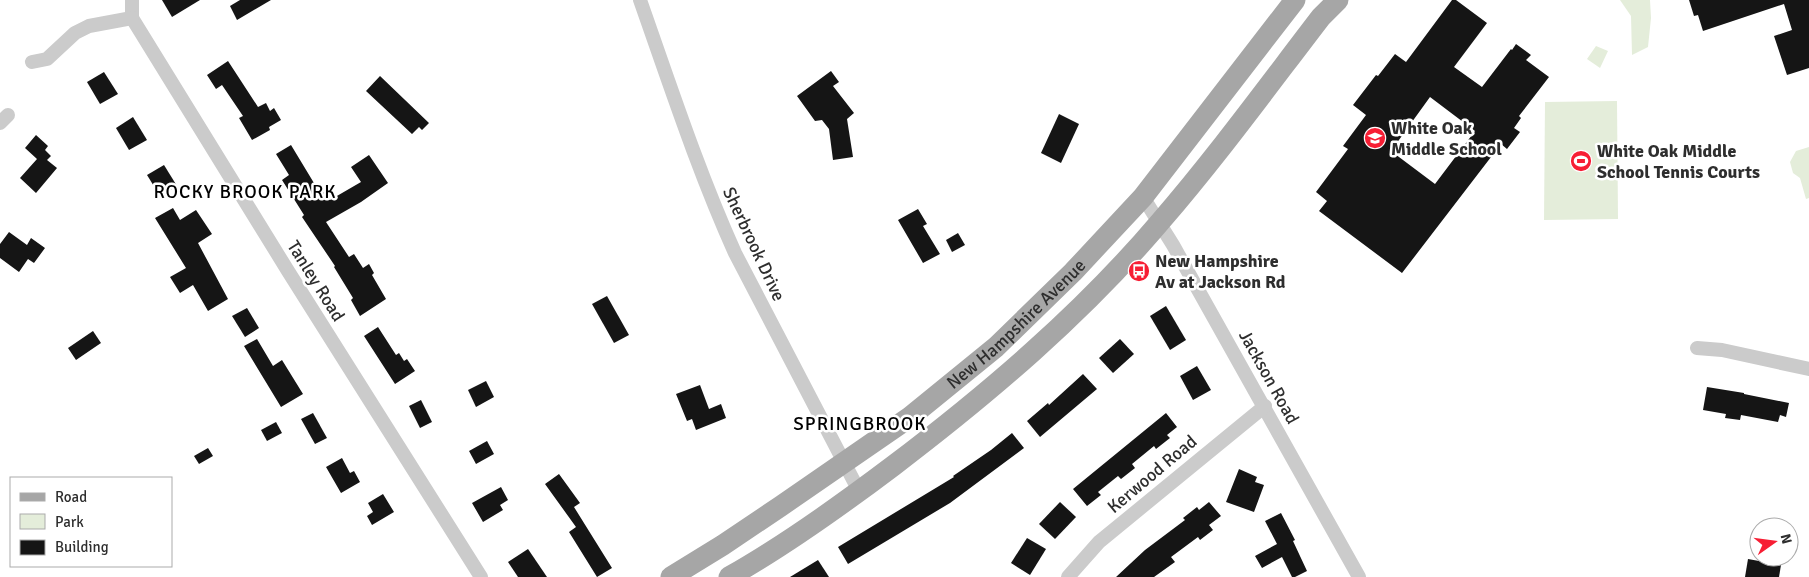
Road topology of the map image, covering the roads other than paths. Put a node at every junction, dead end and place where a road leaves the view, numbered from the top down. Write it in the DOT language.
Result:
graph roads {
  1 [pos="132,0"];
  2 [pos="640,0"];
  3 [pos="1296,0"];
  4 [pos="1338,0"];
  5 [pos="132,18"];
  6 [pos="32,62"];
  7 [pos="1143,197"];
  8 [pos="1160,223"];
  9 [pos="1697,348"];
  10 [pos="1809,369"];
  11 [pos="1265,406"];
  12 [pos="844,464"];
  13 [pos="859,491"];
  14 [pos="481,577"];
  15 [pos="671,577"];
  16 [pos="729,577"];
  17 [pos="1068,577"];
  18 [pos="1359,577"];
  1 -- 5 [label="street"];
  2 -- 12 [label="street, Sherbrook Drive"];
  3 -- 7 [label="main road, New Hampshire Avenue"];
  4 -- 8 [label="main road, New Hampshire Avenue"];
  5 -- 6 [label="street"];
  5 -- 14 [label="street, Tanley Road"];
  7 -- 8 [label="street, Jackson Road"];
  7 -- 12 [label="main road, New Hampshire Avenue"];
  8 -- 11 [label="street, Jackson Road"];
  8 -- 13 [label="main road, New Hampshire Avenue"];
  9 -- 10 [label="street"];
  11 -- 17 [label="street, Kerwood Road"];
  11 -- 18 [label="street, Jackson Road"];
  12 -- 13 [label="street, Sherbrook Drive"];
  12 -- 15 [label="main road, New Hampshire Avenue"];
  13 -- 16 [label="main road, New Hampshire Avenue"];
}
